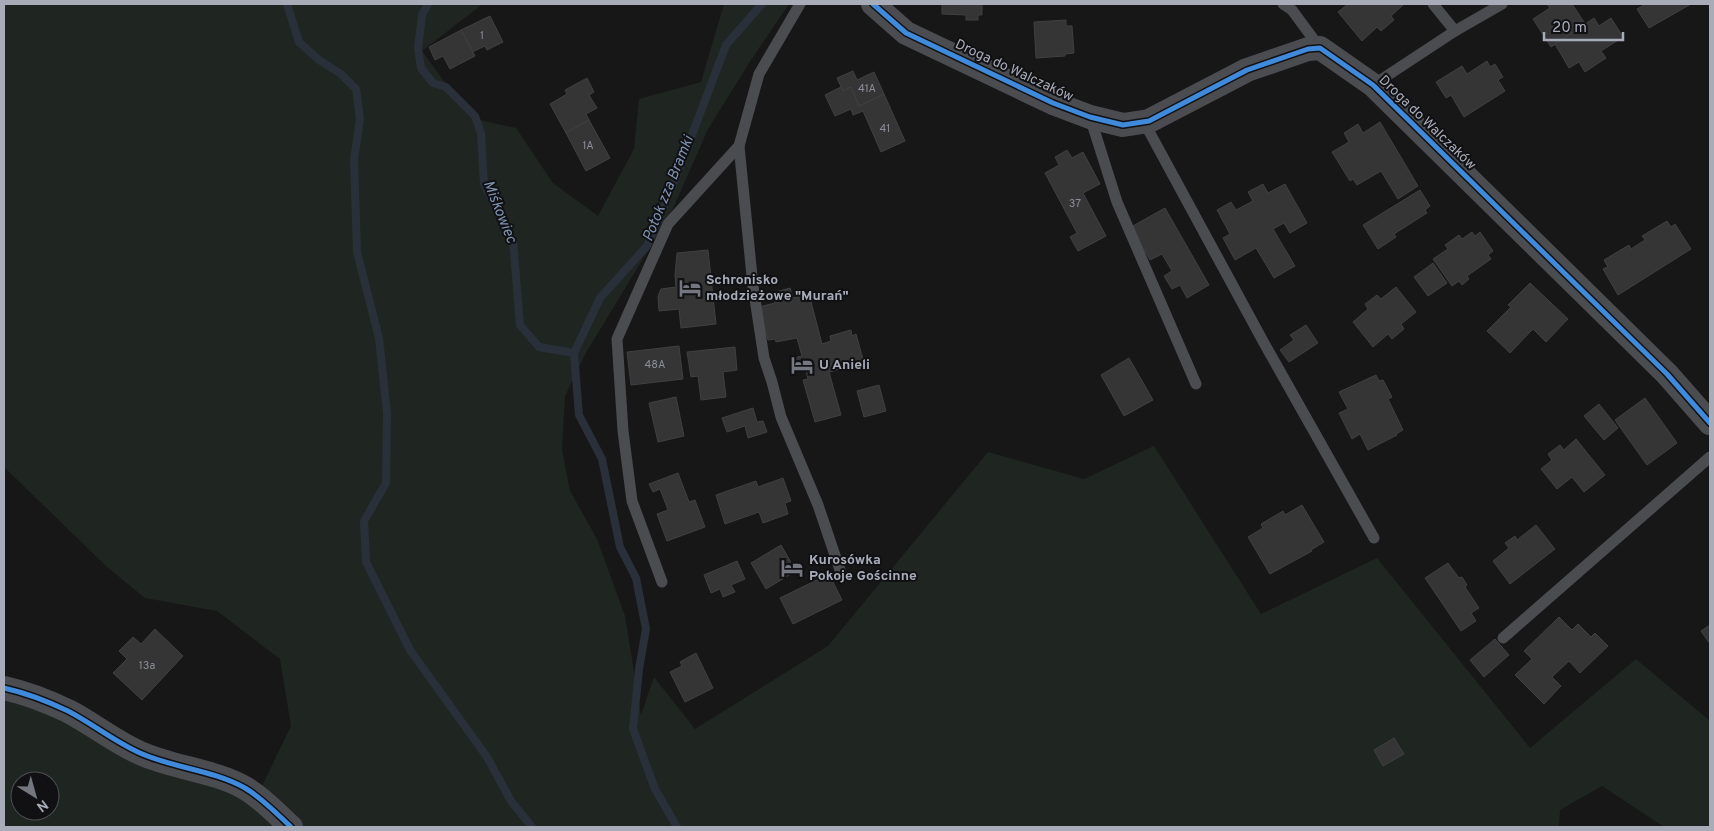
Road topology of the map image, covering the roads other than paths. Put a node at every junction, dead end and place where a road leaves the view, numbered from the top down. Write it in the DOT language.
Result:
graph roads {
  1 [pos="800,4"];
  2 [pos="873,4"];
  3 [pos="1283,4"];
  4 [pos="1433,4"];
  5 [pos="1502,4"];
  6 [pos="1456,31"];
  7 [pos="1320,48"];
  8 [pos="1373,85"];
  9 [pos="1090,117"];
  10 [pos="1144,122"];
  11 [pos="739,146"];
  12 [pos="1196,384"];
  13 [pos="1710,423"];
  14 [pos="1710,457"];
  15 [pos="1374,538"];
  16 [pos="841,573"];
  17 [pos="662,582"];
  18 [pos="1503,638"];
  19 [pos="4,688"];
  20 [pos="291,827"];
  1 -- 11 [label="lane"];
  2 -- 9 [label="street, Droga do Walczaków"];
  3 -- 7 [label="lane"];
  4 -- 6 [label="lane"];
  5 -- 6 [label="lane"];
  6 -- 8 [label="lane"];
  7 -- 8 [label="street, Droga do Walczaków"];
  7 -- 10 [label="street, Droga do Walczaków"];
  8 -- 13 [label="street, Droga do Walczaków"];
  9 -- 10 [label="street, Droga do Walczaków"];
  9 -- 12 [label="lane"];
  10 -- 15 [label="lane"];
  11 -- 16 [label="lane"];
  11 -- 17 [label="lane"];
  14 -- 18 [label="lane"];
  19 -- 20 [label="street"];
}
